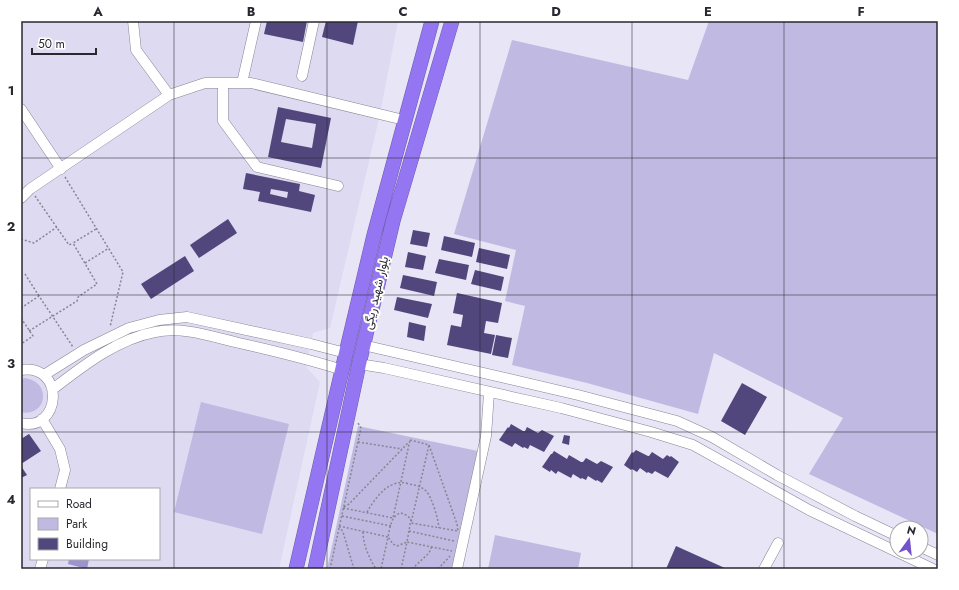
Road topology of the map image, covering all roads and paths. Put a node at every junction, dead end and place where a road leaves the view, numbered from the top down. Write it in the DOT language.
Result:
graph roads {
  1 [pos="133,21"];
  2 [pos="256,21"];
  3 [pos="314,21"];
  4 [pos="432,21"];
  5 [pos="452,21"];
  6 [pos="302,76"];
  7 [pos="223,83"];
  8 [pos="242,83"];
  9 [pos="170,95"];
  10 [pos="21,109"];
  11 [pos="404,120"];
  12 [pos="61,169"];
  13 [pos="338,186"];
  14 [pos="30,189"];
  15 [pos="21,198"];
  16 [pos="57,227"];
  17 [pos="96,228"];
  18 [pos="21,239"];
  19 [pos="73,243"];
  20 [pos="109,248"];
  21 [pos="85,263"];
  22 [pos="25,274"];
  23 [pos="39,296"];
  24 [pos="21,308"];
  25 [pos="52,316"];
  26 [pos="21,318"];
  27 [pos="30,331"];
  28 [pos="107,338"];
  29 [pos="21,344"];
  30 [pos="364,345"];
  31 [pos="388,352"];
  32 [pos="346,353"];
  33 [pos="78,354"];
  34 [pos="359,364"];
  35 [pos="384,368"];
  36 [pos="21,370"];
  37 [pos="342,370"];
  38 [pos="44,375"];
  39 [pos="53,388"];
  40 [pos="489,392"];
  41 [pos="349,409"];
  42 [pos="42,419"];
  43 [pos="677,421"];
  44 [pos="21,423"];
  45 [pos="672,438"];
  46 [pos="410,440"];
  47 [pos="358,442"];
  48 [pos="428,445"];
  49 [pos="402,449"];
  50 [pos="401,482"];
  51 [pos="419,486"];
  52 [pos="60,488"];
  53 [pos="343,508"];
  54 [pos="366,512"];
  55 [pos="342,516"];
  56 [pos="393,518"];
  57 [pos="411,523"];
  58 [pos="339,526"];
  59 [pos="391,526"];
  60 [pos="439,528"];
  61 [pos="410,531"];
  62 [pos="363,532"];
  63 [pos="889,532"];
  64 [pos="388,537"];
  65 [pos="456,541"];
  66 [pos="407,542"];
  67 [pos="778,543"];
  68 [pos="432,546"];
  69 [pos="938,565"];
  70 [pos="296,569"];
  71 [pos="315,569"];
  72 [pos="330,569"];
  73 [pos="354,569"];
  74 [pos="376,569"];
  75 [pos="381,569"];
  76 [pos="401,569"];
  77 [pos="412,569"];
  78 [pos="438,569"];
  79 [pos="457,569"];
  80 [pos="764,569"];
  81 [pos="934,569"];
  1 -- 9 [label="street"];
  2 -- 8 [label="street"];
  3 -- 6 [label="street"];
  4 -- 11 [label="highway, بلوار شهید ریگی"];
  5 -- 30 [label="highway, بلوار شهید ریگی"];
  7 -- 8 [label="street"];
  7 -- 9 [label="street"];
  7 -- 13 [label="street"];
  8 -- 11 [label="street"];
  9 -- 12 [label="street"];
  10 -- 12 [label="street"];
  11 -- 32 [label="highway, بلوار شهید ریگی"];
  12 -- 14 [label="street"];
  12 -- 17 [label="path"];
  14 -- 15 [label="street"];
  14 -- 16 [label="path"];
  16 -- 18 [label="path"];
  16 -- 19 [label="path"];
  17 -- 19 [label="path"];
  17 -- 20 [label="path"];
  19 -- 21 [label="path"];
  20 -- 21 [label="path"];
  20 -- 28 [label="path"];
  21 -- 25 [label="path"];
  22 -- 23 [label="path"];
  23 -- 24 [label="path"];
  23 -- 25 [label="path"];
  25 -- 27 [label="path"];
  25 -- 33 [label="path"];
  26 -- 27 [label="path"];
  27 -- 29 [label="path"];
  28 -- 32 [label="street"];
  28 -- 33 [label="street"];
  30 -- 31 [label="street"];
  30 -- 34 [label="highway, بلوار شهید ریگی"];
  31 -- 35 [label="street"];
  31 -- 43 [label="street"];
  32 -- 37 [label="highway, بلوار شهید ریگی"];
  33 -- 38 [label="street"];
  34 -- 35 [label="street"];
  34 -- 41 [label="highway, بلوار شهید ریگی"];
  35 -- 40 [label="street"];
  36 -- 38 [label="street"];
  37 -- 39 [label="street"];
  37 -- 70 [label="highway, بلوار شهید ریگی"];
  38 -- 39 [label="street"];
  39 -- 42 [label="street"];
  40 -- 45 [label="street"];
  40 -- 79 [label="street"];
  41 -- 47 [label="path"];
  41 -- 71 [label="highway, بلوار شهید ریگی"];
  42 -- 44 [label="street"];
  42 -- 52 [label="street"];
  43 -- 45 [label="street"];
  43 -- 63 [label="street"];
  45 -- 81 [label="street"];
  46 -- 48 [label="path"];
  46 -- 49 [label="path"];
  46 -- 50 [label="path"];
  47 -- 49 [label="path"];
  47 -- 53 [label="path"];
  48 -- 51 [label="path"];
  48 -- 60 [label="path"];
  49 -- 53 [label="path"];
  50 -- 51 [label="path"];
  50 -- 54 [label="path"];
  50 -- 56 [label="path"];
  51 -- 57 [label="path"];
  51 -- 60 [label="path"];
  53 -- 54 [label="path"];
  53 -- 55 [label="path"];
  54 -- 56 [label="path"];
  55 -- 58 [label="path"];
  55 -- 59 [label="path"];
  56 -- 57 [label="path"];
  56 -- 59 [label="path"];
  57 -- 60 [label="path"];
  57 -- 61 [label="path"];
  58 -- 62 [label="path"];
  58 -- 72 [label="path"];
  58 -- 73 [label="path"];
  59 -- 64 [label="path"];
  61 -- 65 [label="path"];
  61 -- 66 [label="path"];
  62 -- 64 [label="path"];
  62 -- 74 [label="path"];
  64 -- 66 [label="path"];
  64 -- 75 [label="path"];
  66 -- 68 [label="path"];
  66 -- 76 [label="path"];
  67 -- 80 [label="street"];
  68 -- 77 [label="path"];
  68 -- 78 [label="path"];
  69 -- 81 [label="street"];
}
